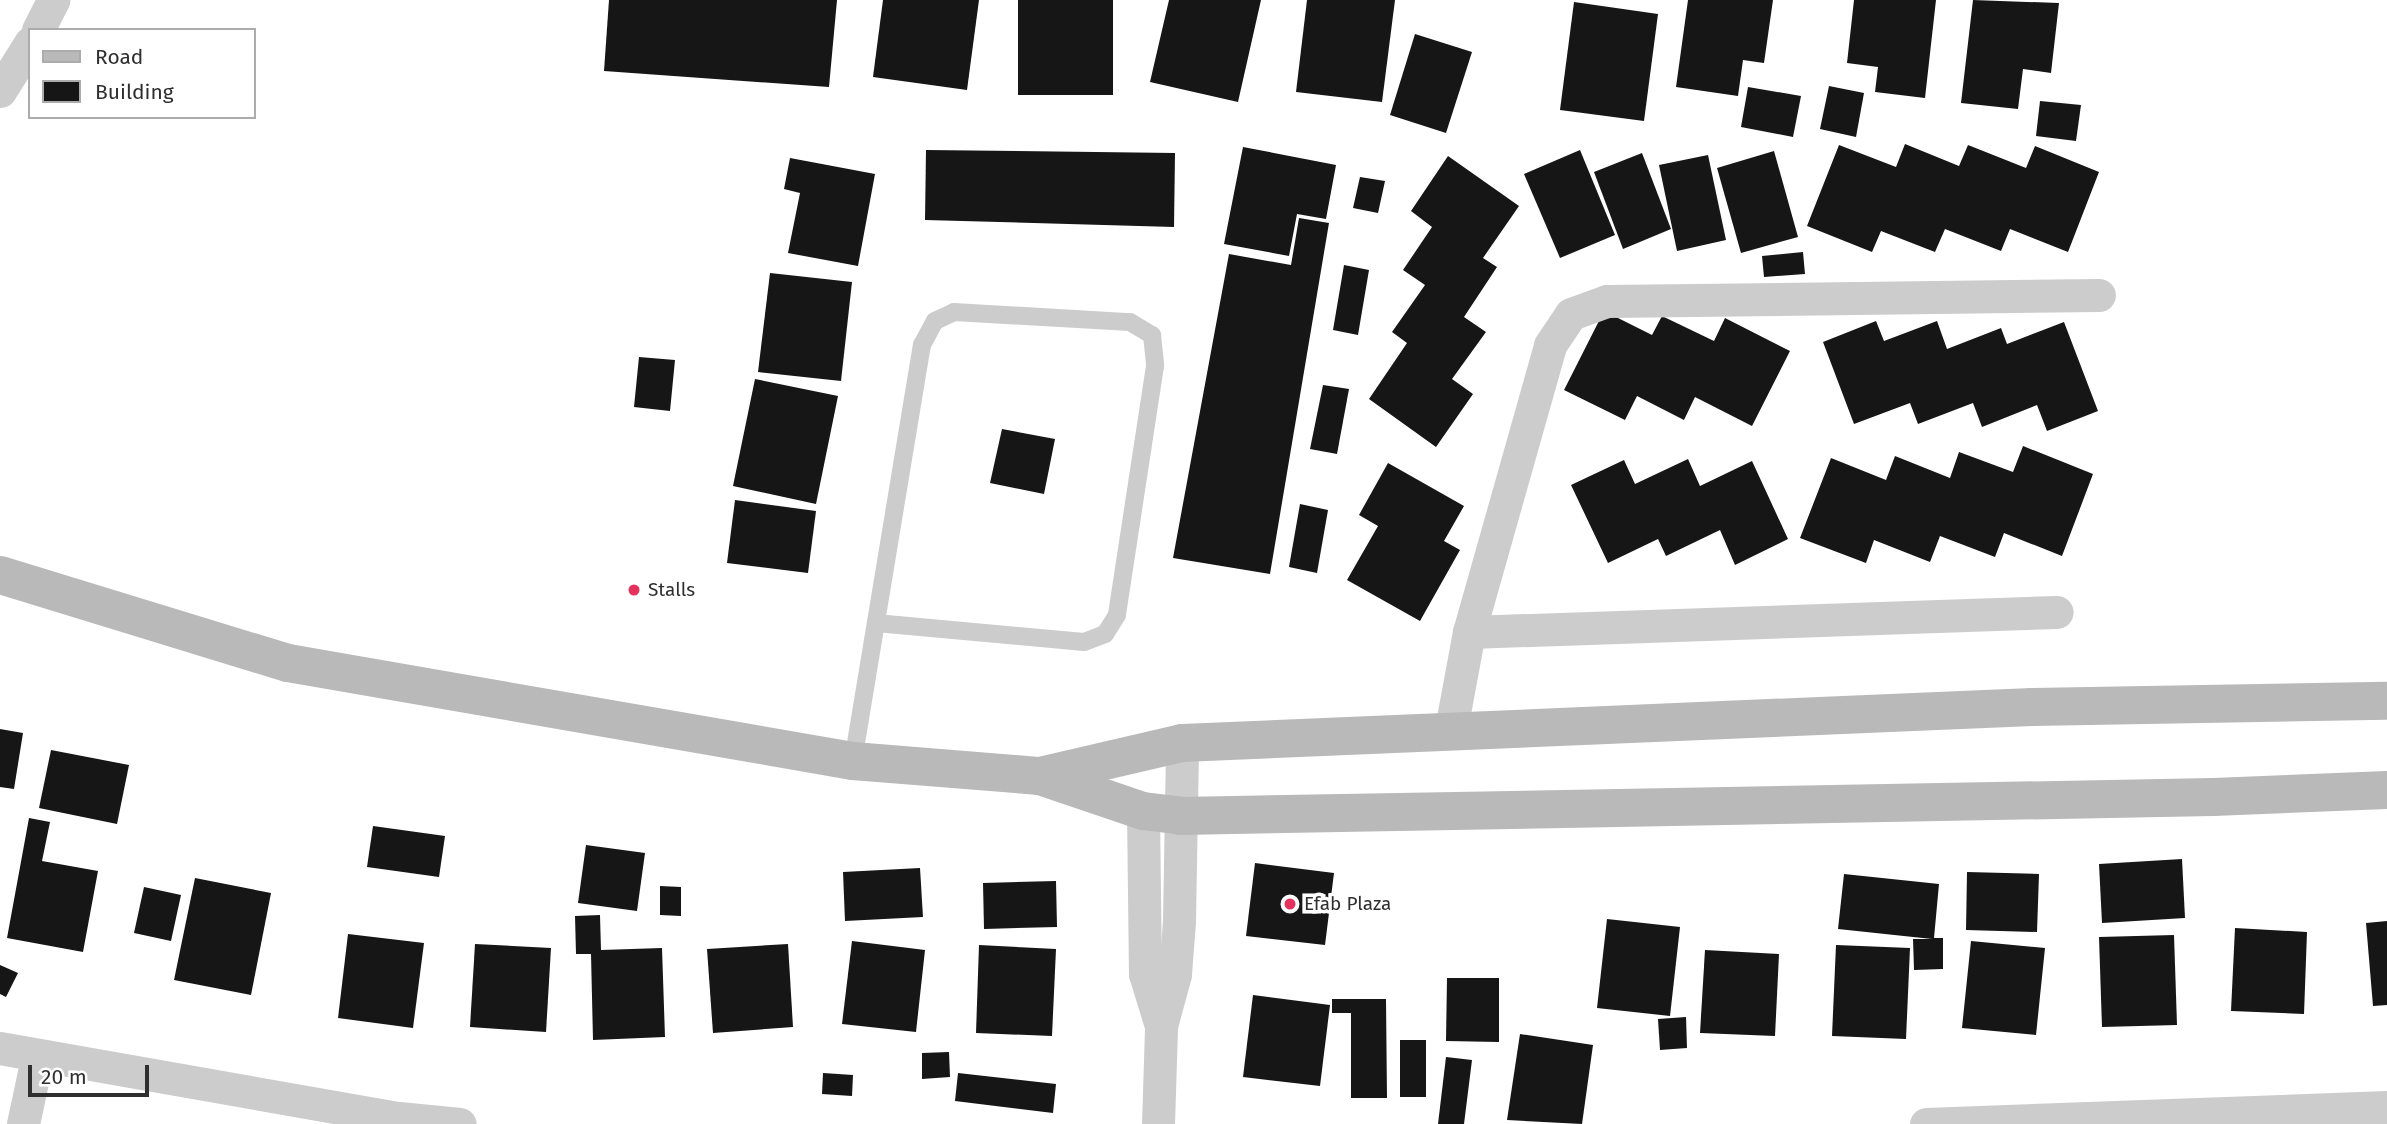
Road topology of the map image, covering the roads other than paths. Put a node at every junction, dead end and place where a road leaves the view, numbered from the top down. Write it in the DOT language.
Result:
graph roads {
  1 [pos="53,0"];
  2 [pos="39,28"];
  3 [pos="28,46"];
  4 [pos="0,91"];
  5 [pos="2099,295"];
  6 [pos="0,575"];
  7 [pos="2057,612"];
  8 [pos="876,624"];
  9 [pos="1469,632"];
  10 [pos="2387,701"];
  11 [pos="1451,729"];
  12 [pos="1182,743"];
  13 [pos="853,761"];
  14 [pos="1040,776"];
  15 [pos="2387,790"];
  16 [pos="1143,811"];
  17 [pos="1181,816"];
  18 [pos="1161,1026"];
  19 [pos="0,1048"];
  20 [pos="37,1058"];
  21 [pos="2387,1107"];
  22 [pos="2331,1116"];
  23 [pos="399,1121"];
  24 [pos="23,1124"];
  25 [pos="460,1124"];
  26 [pos="1158,1124"];
  27 [pos="1926,1124"];
  1 -- 2 [label="street"];
  3 -- 4 [label="street"];
  5 -- 9 [label="street"];
  6 -- 13 [label="street"];
  7 -- 9 [label="street"];
  8 -- 8 [label="lane"];
  8 -- 13 [label="lane"];
  9 -- 11 [label="street"];
  10 -- 11 [label="street"];
  11 -- 12 [label="street"];
  12 -- 14 [label="street"];
  12 -- 17 [label="street"];
  13 -- 14 [label="street"];
  14 -- 16 [label="street"];
  15 -- 17 [label="street"];
  16 -- 17 [label="street"];
  16 -- 18 [label="street"];
  17 -- 18 [label="street"];
  18 -- 26 [label="street"];
  19 -- 20 [label="street"];
  20 -- 23 [label="street"];
  20 -- 24 [label="street"];
  21 -- 22 [label="street"];
  22 -- 27 [label="street"];
  23 -- 25 [label="street"];
}
